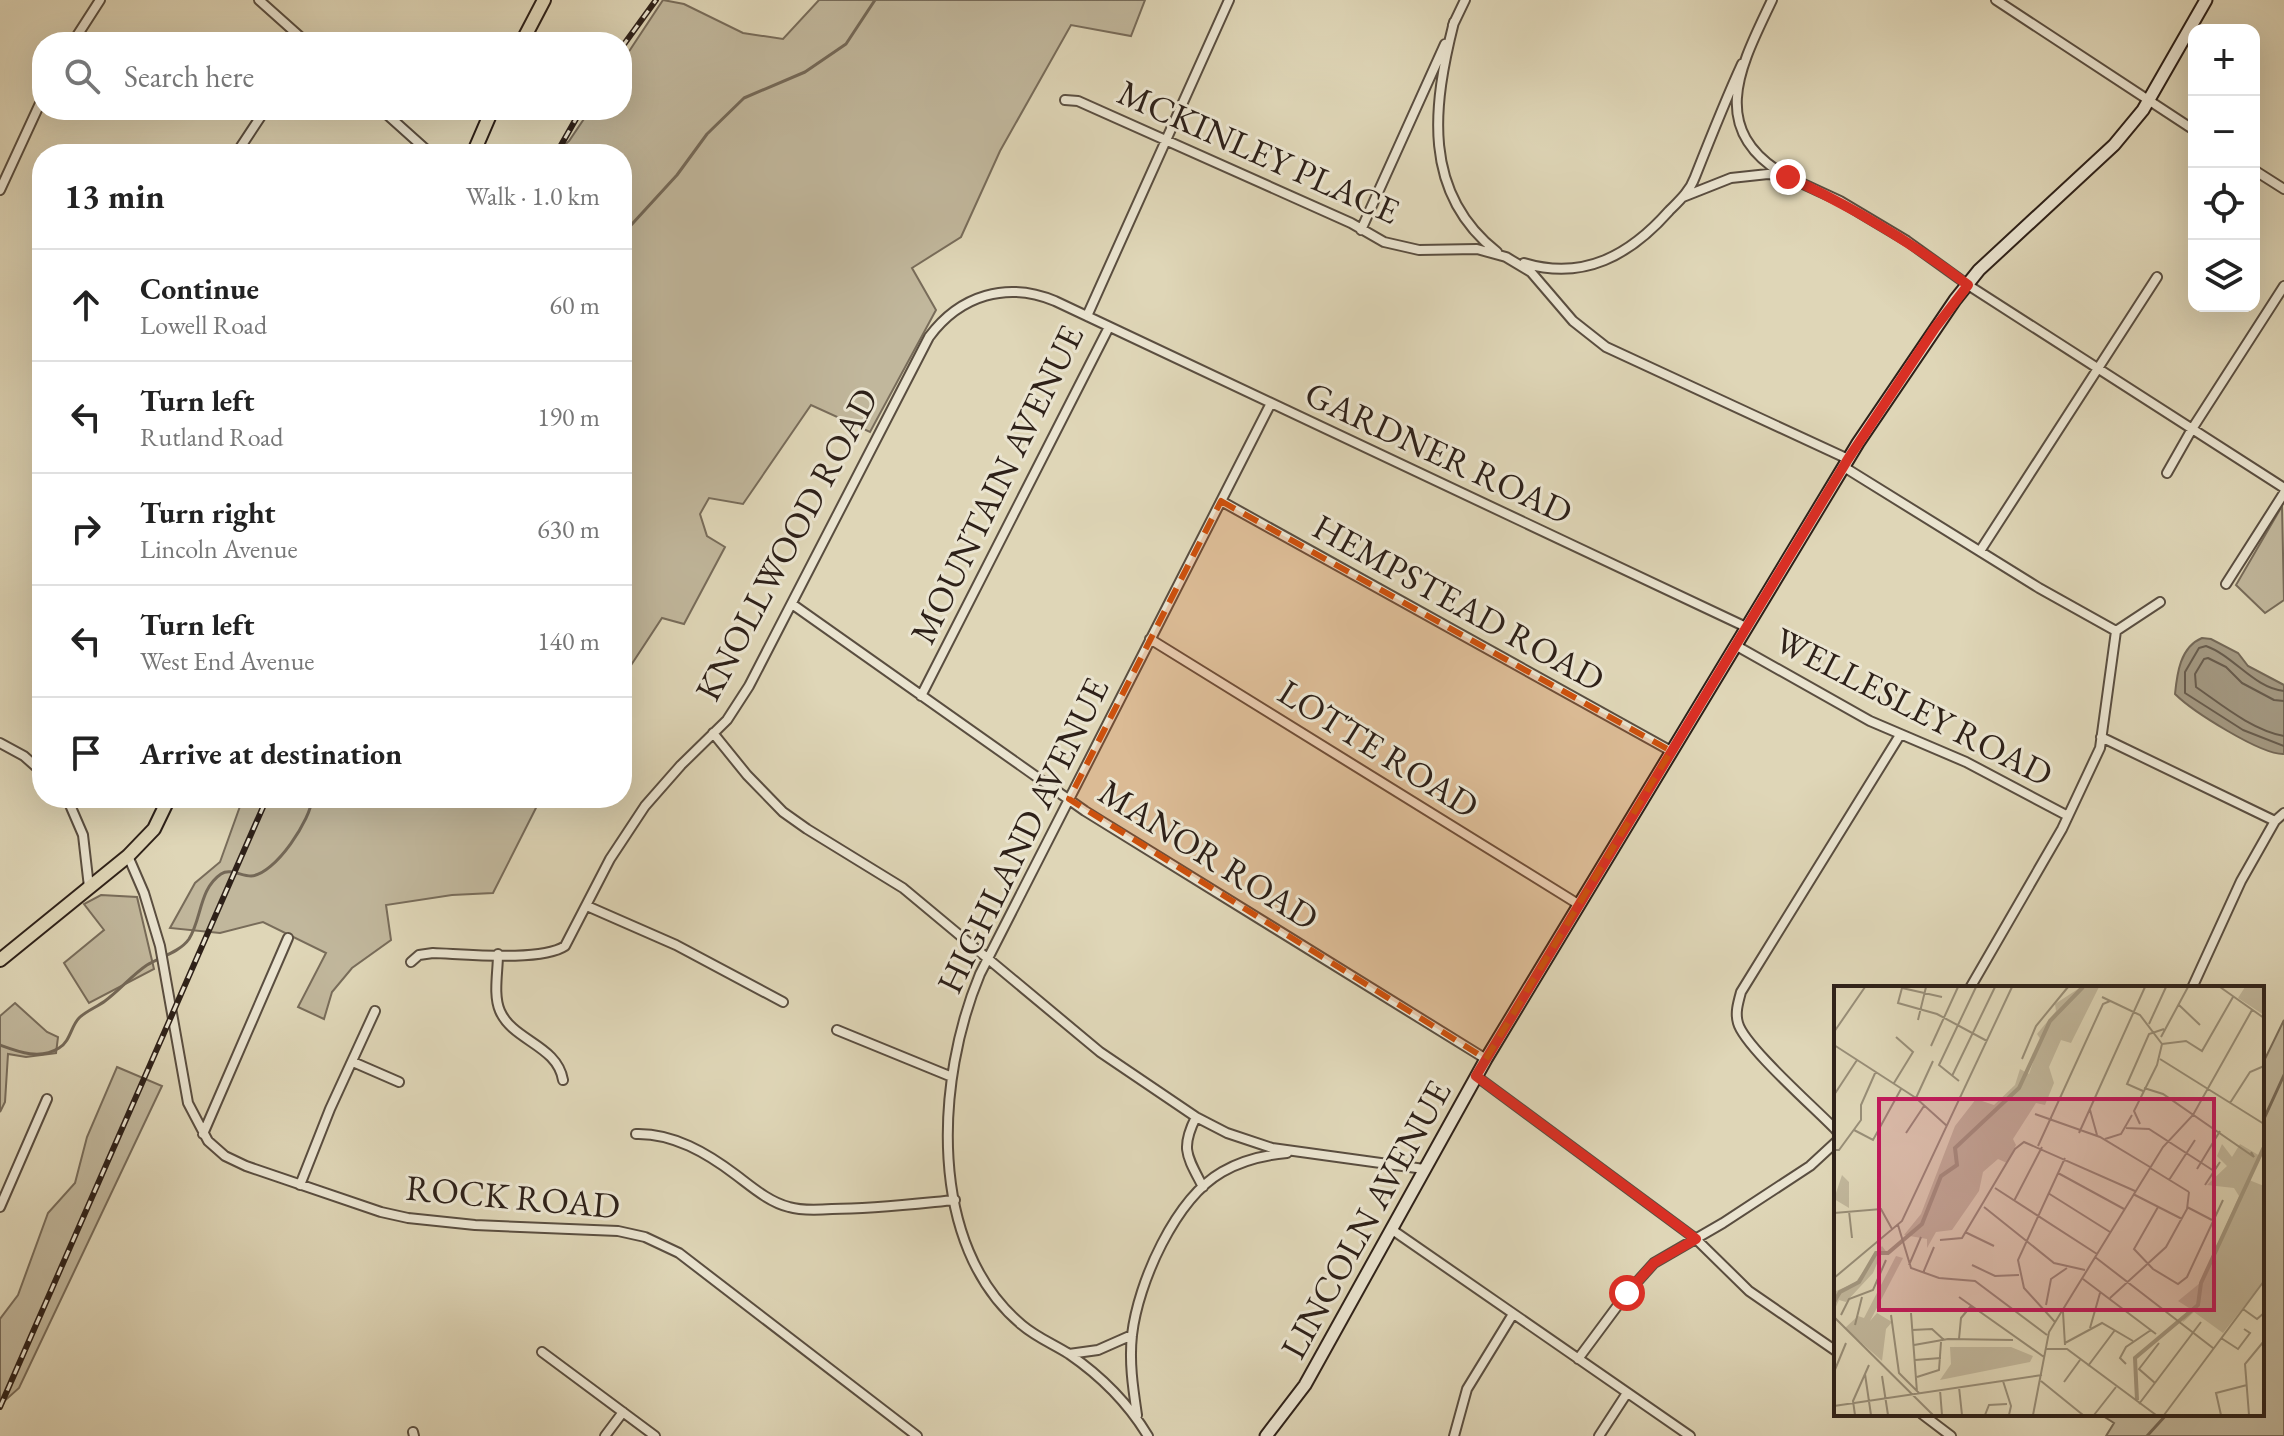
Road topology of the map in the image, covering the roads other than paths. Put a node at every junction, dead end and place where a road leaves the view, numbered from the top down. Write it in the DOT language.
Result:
graph roads {
  1 [pos="100,0"];
  2 [pos="259,0"];
  3 [pos="544,0"];
  4 [pos="1229,0"];
  5 [pos="1465,0"];
  6 [pos="1772,0"];
  7 [pos="1996,0"];
  8 [pos="2206,0"];
  9 [pos="1454,22"];
  10 [pos="79,32"];
  11 [pos="295,32"];
  12 [pos="527,32"];
  13 [pos="1742,64"];
  14 [pos="1065,100"];
  15 [pos="2148,100"];
  16 [pos="32,120"];
  17 [pos="258,120"];
  18 [pos="393,120"];
  19 [pos="488,120"];
  20 [pos="2188,126"];
  21 [pos="1166,139"];
  22 [pos="243,144"];
  23 [pos="420,144"];
  24 [pos="477,144"];
  25 [pos="2260,174"];
  26 [pos="1788,177"];
  27 [pos="2284,189"];
  28 [pos="0,190"];
  29 [pos="1683,197"];
  30 [pos="1361,230"];
  31 [pos="1506,257"];
  32 [pos="2157,277"];
  33 [pos="1968,285"];
  34 [pos="2284,286"];
  35 [pos="1087,316"];
  36 [pos="1109,327"];
  37 [pos="2097,369"];
  38 [pos="1271,403"];
  39 [pos="2192,429"];
  40 [pos="1846,463"];
  41 [pos="2167,473"];
  42 [pos="2284,491"];
  43 [pos="1221,501"];
  44 [pos="1980,551"];
  45 [pos="2226,584"];
  46 [pos="2160,602"];
  47 [pos="792,604"];
  48 [pos="1746,627"];
  49 [pos="2116,631"];
  50 [pos="1150,639"];
  51 [pos="1735,645"];
  52 [pos="921,696"];
  53 [pos="713,733"];
  54 [pos="1900,735"];
  55 [pos="2101,737"];
  56 [pos="0,743"];
  57 [pos="1671,751"];
  58 [pos="32,763"];
  59 [pos="1069,799"];
  60 [pos="71,808"];
  61 [pos="164,808"];
  62 [pos="2284,813"];
  63 [pos="2068,816"];
  64 [pos="2275,821"];
  65 [pos="128,856"];
  66 [pos="89,887"];
  67 [pos="1578,904"];
  68 [pos="587,906"];
  69 [pos="288,938"];
  70 [pos="498,954"];
  71 [pos="987,959"];
  72 [pos="0,960"];
  73 [pos="411,962"];
  74 [pos="1971,986"];
  75 [pos="2193,986"];
  76 [pos="783,1002"];
  77 [pos="375,1011"];
  78 [pos="837,1030"];
  79 [pos="1486,1059"];
  80 [pos="353,1062"];
  81 [pos="1476,1076"];
  82 [pos="952,1077"];
  83 [pos="563,1080"];
  84 [pos="399,1082"];
  85 [pos="47,1099"];
  86 [pos="1196,1117"];
  87 [pos="1834,1128"];
  88 [pos="203,1134"];
  89 [pos="636,1134"];
  90 [pos="1834,1144"];
  91 [pos="1299,1152"];
  92 [pos="1424,1169"];
  93 [pos="300,1185"];
  94 [pos="1203,1187"];
  95 [pos="955,1200"];
  96 [pos="0,1207"];
  97 [pos="1391,1229"];
  98 [pos="1696,1239"];
  99 [pos="1513,1314"];
  100 [pos="1132,1335"];
  101 [pos="1834,1350"];
  102 [pos="542,1352"];
  103 [pos="1068,1354"];
  104 [pos="1578,1359"];
  105 [pos="1627,1393"];
  106 [pos="623,1412"];
  107 [pos="1925,1416"];
  108 [pos="1137,1418"];
  109 [pos="605,1436"];
  110 [pos="655,1436"];
  111 [pos="917,1436"];
  112 [pos="1148,1436"];
  113 [pos="1266,1436"];
  114 [pos="1454,1436"];
  115 [pos="1599,1436"];
  116 [pos="1690,1436"];
  117 [pos="1951,1436"];
  1 -- 10 [label="street"];
  2 -- 11 [label="street"];
  3 -- 12 [label="main road"];
  4 -- 21 [label="street, MOUNTAIN AVENUE"];
  5 -- 9 [label="street"];
  6 -- 13 [label="street"];
  7 -- 15 [label="street"];
  8 -- 15 [label="main road, LINCOLN AVENUE"];
  9 -- 30 [label="street"];
  9 -- 31 [label="street"];
  13 -- 26 [label="street"];
  13 -- 29 [label="street"];
  14 -- 21 [label="street, MCKINLEY PLACE"];
  15 -- 20 [label="street"];
  15 -- 33 [label="main road, LINCOLN AVENUE"];
  16 -- 28 [label="street"];
  17 -- 22 [label="street"];
  18 -- 23 [label="street"];
  19 -- 24 [label="main road"];
  21 -- 30 [label="street, MCKINLEY PLACE"];
  21 -- 35 [label="street, MOUNTAIN AVENUE"];
  25 -- 27 [label="street"];
  26 -- 29 [label="street"];
  26 -- 33 [label="street"];
  29 -- 31 [label="street"];
  30 -- 31 [label="street, MCKINLEY PLACE"];
  31 -- 40 [label="street, MCKINLEY PLACE"];
  32 -- 37 [label="street"];
  33 -- 37 [label="street"];
  33 -- 40 [label="main road, LINCOLN AVENUE"];
  34 -- 39 [label="street"];
  35 -- 36 [label="street, MOUNTAIN AVENUE"];
  35 -- 47 [label="street, KNOLLWOOD ROAD"];
  36 -- 38 [label="street, GARDNER ROAD"];
  36 -- 52 [label="street, MOUNTAIN AVENUE"];
  37 -- 39 [label="street"];
  37 -- 44 [label="street"];
  38 -- 43 [label="street, HIGHLAND AVENUE"];
  38 -- 48 [label="street, GARDNER ROAD"];
  39 -- 41 [label="street"];
  39 -- 42 [label="street"];
  40 -- 44 [label="street, MCKINLEY PLACE"];
  40 -- 48 [label="main road, LINCOLN AVENUE"];
  42 -- 45 [label="street"];
  43 -- 50 [label="street, HIGHLAND AVENUE"];
  43 -- 57 [label="street, HEMPSTEAD ROAD"];
  44 -- 49 [label="street, MCKINLEY PLACE"];
  46 -- 49 [label="street"];
  47 -- 52 [label="street, MANOR ROAD"];
  47 -- 53 [label="street, KNOLLWOOD ROAD"];
  48 -- 51 [label="main road, LINCOLN AVENUE"];
  49 -- 55 [label="street"];
  50 -- 59 [label="street, HIGHLAND AVENUE"];
  50 -- 67 [label="street, LOTTE ROAD"];
  51 -- 54 [label="street, WELLESLEY ROAD"];
  51 -- 57 [label="main road, LINCOLN AVENUE"];
  52 -- 59 [label="street, MANOR ROAD"];
  53 -- 68 [label="street, KNOLLWOOD ROAD"];
  53 -- 71 [label="street"];
  54 -- 63 [label="street, WELLESLEY ROAD"];
  54 -- 87 [label="street"];
  55 -- 63 [label="street"];
  55 -- 64 [label="street"];
  56 -- 58 [label="street"];
  57 -- 67 [label="main road, LINCOLN AVENUE"];
  59 -- 71 [label="street, HIGHLAND AVENUE"];
  59 -- 79 [label="street, MANOR ROAD"];
  60 -- 66 [label="street"];
  61 -- 65 [label="main road"];
  62 -- 64 [label="street"];
  63 -- 74 [label="street"];
  64 -- 75 [label="street"];
  65 -- 66 [label="main road"];
  65 -- 88 [label="street, ROCK ROAD"];
  66 -- 72 [label="main road"];
  67 -- 79 [label="main road, LINCOLN AVENUE"];
  68 -- 70 [label="street, KNOLLWOOD ROAD"];
  68 -- 76 [label="street"];
  69 -- 88 [label="street"];
  70 -- 73 [label="street, KNOLLWOOD ROAD"];
  70 -- 83 [label="street"];
  71 -- 82 [label="street, HIGHLAND AVENUE"];
  71 -- 86 [label="street"];
  77 -- 80 [label="street"];
  78 -- 82 [label="street"];
  79 -- 81 [label="main road, LINCOLN AVENUE"];
  80 -- 84 [label="street"];
  80 -- 93 [label="street"];
  81 -- 92 [label="main road, LINCOLN AVENUE"];
  81 -- 98 [label="street"];
  82 -- 95 [label="street, HIGHLAND AVENUE"];
  85 -- 96 [label="street"];
  86 -- 91 [label="street"];
  86 -- 94 [label="street"];
  88 -- 93 [label="street, ROCK ROAD"];
  89 -- 95 [label="street"];
  90 -- 98 [label="street"];
  91 -- 92 [label="street"];
  91 -- 94 [label="street"];
  92 -- 97 [label="main road, LINCOLN AVENUE"];
  93 -- 111 [label="street, ROCK ROAD"];
  94 -- 100 [label="street"];
  95 -- 103 [label="street, HIGHLAND AVENUE"];
  97 -- 99 [label="street"];
  97 -- 113 [label="main road, LINCOLN AVENUE"];
  98 -- 101 [label="street"];
  98 -- 104 [label="street"];
  99 -- 104 [label="street"];
  99 -- 114 [label="street"];
  100 -- 103 [label="street"];
  100 -- 108 [label="street"];
  102 -- 106 [label="street"];
  103 -- 108 [label="street, HIGHLAND AVENUE"];
  104 -- 105 [label="street"];
  105 -- 115 [label="street"];
  105 -- 116 [label="street"];
  106 -- 109 [label="street"];
  106 -- 110 [label="street"];
  107 -- 117 [label="street"];
  108 -- 112 [label="street, HIGHLAND AVENUE"];
}
